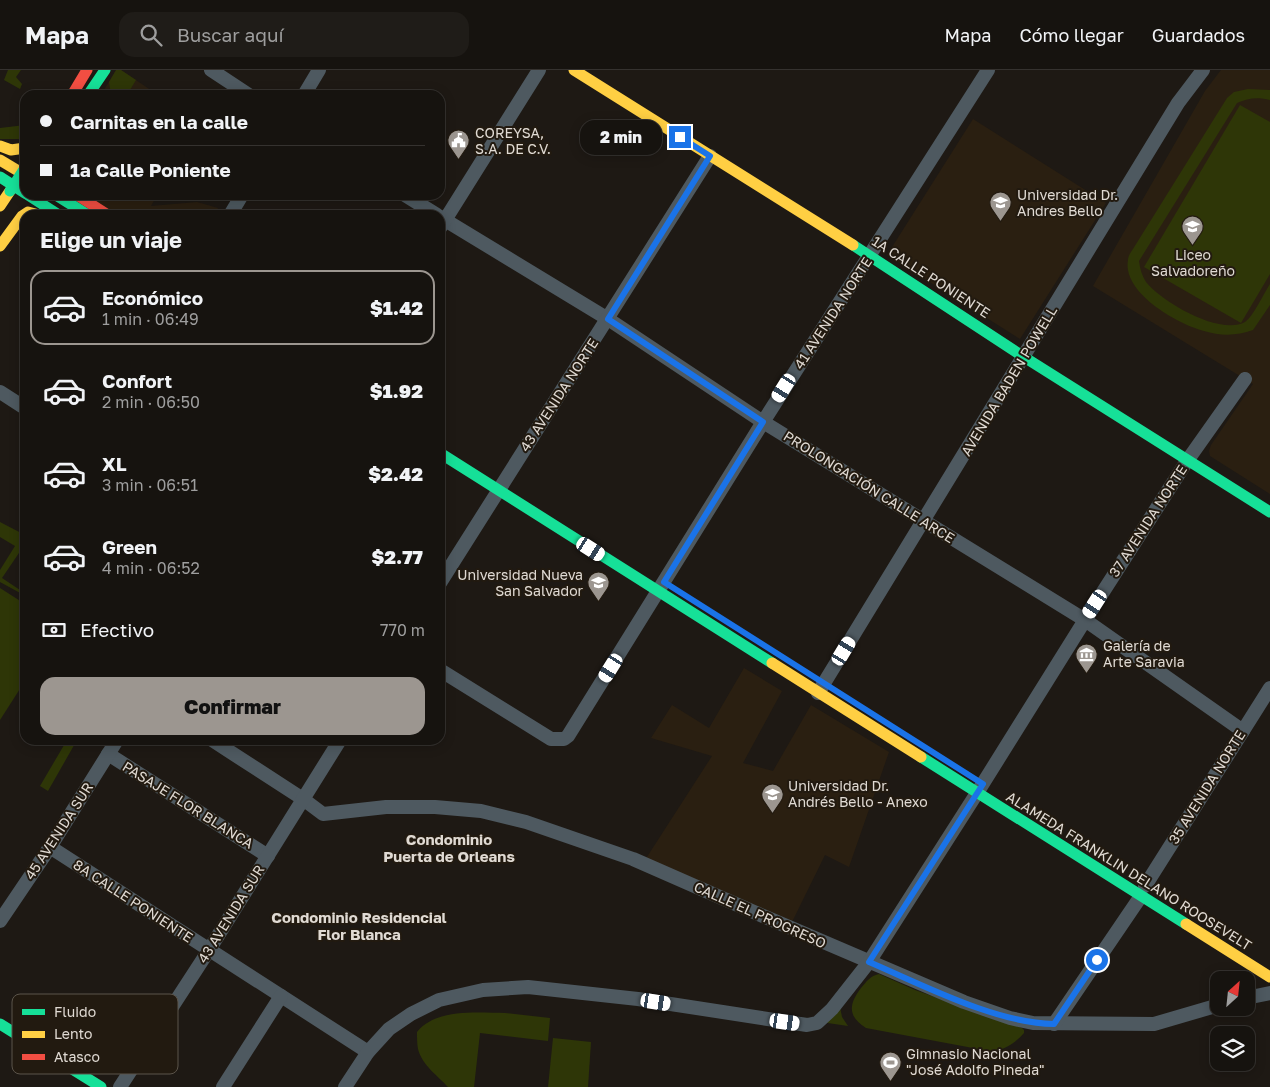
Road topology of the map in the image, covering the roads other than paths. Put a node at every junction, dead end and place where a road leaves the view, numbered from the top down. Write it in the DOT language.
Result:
graph roads {
  1 [pos="87,70"];
  2 [pos="105,70"];
  3 [pos="211,70"];
  4 [pos="319,70"];
  5 [pos="539,70"];
  6 [pos="574,70"];
  7 [pos="988,70"];
  8 [pos="1203,70"];
  9 [pos="74,90"];
  10 [pos="91,90"];
  11 [pos="241,90"];
  12 [pos="307,90"];
  13 [pos="0,146"];
  14 [pos="20,149"];
  15 [pos="710,156"];
  16 [pos="0,160"];
  17 [pos="20,172"];
  18 [pos="20,176"];
  19 [pos="0,177"];
  20 [pos="20,196"];
  21 [pos="21,200"];
  22 [pos="26,200"];
  23 [pos="64,200"];
  24 [pos="85,200"];
  25 [pos="412,200"];
  26 [pos="0,206"];
  27 [pos="48,210"];
  28 [pos="80,210"];
  29 [pos="100,210"];
  30 [pos="426,210"];
  31 [pos="445,212"];
  32 [pos="20,219"];
  33 [pos="445,223"];
  34 [pos="0,229"];
  35 [pos="0,246"];
  36 [pos="869,255"];
  37 [pos="608,319"];
  38 [pos="1024,357"];
  39 [pos="1245,380"];
  40 [pos="0,392"];
  41 [pos="20,405"];
  42 [pos="763,422"];
  43 [pos="445,444"];
  44 [pos="445,456"];
  45 [pos="1187,461"];
  46 [pos="502,485"];
  47 [pos="1270,512"];
  48 [pos="923,521"];
  49 [pos="445,575"];
  50 [pos="661,587"];
  51 [pos="1085,620"];
  52 [pos="445,673"];
  53 [pos="821,688"];
  54 [pos="1270,688"];
  55 [pos="1243,730"];
  56 [pos="114,745"];
  57 [pos="220,745"];
  58 [pos="337,745"];
  59 [pos="108,754"];
  60 [pos="980,788"];
  61 [pos="303,798"];
  62 [pos="50,847"];
  63 [pos="268,856"];
  64 [pos="1143,891"];
  65 [pos="0,921"];
  66 [pos="1203,921"];
  67 [pos="209,950"];
  68 [pos="869,962"];
  69 [pos="1270,977"];
  70 [pos="1270,993"];
  71 [pos="281,996"];
  72 [pos="1255,996"];
  73 [pos="178,998"];
  74 [pos="1210,1008"];
  75 [pos="0,1024"];
  76 [pos="1054,1024"];
  77 [pos="12,1031"];
  78 [pos="368,1052"];
  79 [pos="80,1074"];
  80 [pos="128,1074"];
  81 [pos="101,1087"];
  82 [pos="120,1087"];
  83 [pos="223,1087"];
  84 [pos="345,1087"];
  1 -- 9 [label="main road"];
  2 -- 10 [label="main road"];
  3 -- 11 [label="street"];
  4 -- 12 [label="street"];
  5 -- 31 [label="street"];
  6 -- 15 [label="main road, 1A CALLE PONIENTE"];
  7 -- 36 [label="street, 41 AVENIDA NORTE"];
  8 -- 38 [label="street, AVENIDA BADEN POWELL"];
  13 -- 14 [label="main road"];
  15 -- 36 [label="main road, 1A CALLE PONIENTE"];
  15 -- 37 [label="street, 43 AVENIDA NORTE"];
  16 -- 17 [label="main road"];
  18 -- 26 [label="main road, bridge"];
  19 -- 20 [label="main road"];
  21 -- 34 [label="main road"];
  22 -- 27 [label="main road"];
  23 -- 28 [label="main road"];
  24 -- 29 [label="main road"];
  25 -- 30 [label="street, PROLONGACIÓN CALLE ARCE"];
  32 -- 35 [label="main road"];
  33 -- 37 [label="street, PROLONGACIÓN CALLE ARCE"];
  36 -- 38 [label="main road, 1A CALLE PONIENTE"];
  36 -- 42 [label="street, 41 AVENIDA NORTE"];
  37 -- 42 [label="street, PROLONGACIÓN CALLE ARCE"];
  37 -- 46 [label="street, 43 AVENIDA NORTE"];
  38 -- 45 [label="main road, 1A CALLE PONIENTE"];
  38 -- 48 [label="street, AVENIDA BADEN POWELL"];
  39 -- 45 [label="street, 37 AVENIDA NORTE"];
  40 -- 41 [label="street"];
  42 -- 48 [label="street, PROLONGACIÓN CALLE ARCE"];
  42 -- 50 [label="street, 41 AVENIDA NORTE"];
  43 -- 46 [label="main road, ALAMEDA FRANKLIN DELANO ROOSEVELT"];
  44 -- 46 [label="main road, ALAMEDA FRANKLIN DELANO ROOSEVELT"];
  45 -- 47 [label="main road, 1A CALLE PONIENTE"];
  45 -- 51 [label="street, 37 AVENIDA NORTE"];
  46 -- 49 [label="street"];
  46 -- 50 [label="main road, ALAMEDA FRANKLIN DELANO ROOSEVELT"];
  48 -- 51 [label="street, PROLONGACIÓN CALLE ARCE"];
  48 -- 53 [label="street, AVENIDA BADEN POWELL"];
  50 -- 52 [label="street, 41 AVENIDA NORTE"];
  50 -- 53 [label="main road, ALAMEDA FRANKLIN DELANO ROOSEVELT"];
  51 -- 55 [label="street, PROLONGACIÓN CALLE ARCE"];
  51 -- 60 [label="street, 37 AVENIDA NORTE"];
  53 -- 60 [label="main road, ALAMEDA FRANKLIN DELANO ROOSEVELT"];
  54 -- 55 [label="street, 35 AVENIDA NORTE"];
  55 -- 64 [label="street, 35 AVENIDA NORTE"];
  56 -- 59 [label="street, 45 AVENIDA SUR"];
  57 -- 61 [label="street, CALLE EL PROGRESO"];
  58 -- 61 [label="street, 43 AVENIDA SUR"];
  59 -- 62 [label="street, 45 AVENIDA SUR"];
  59 -- 63 [label="street, PASAJE FLOR BLANCA"];
  60 -- 64 [label="main road, ALAMEDA FRANKLIN DELANO ROOSEVELT"];
  60 -- 68 [label="street, 37 AVENIDA NORTE"];
  61 -- 63 [label="street, 43 AVENIDA SUR"];
  61 -- 68 [label="street, CALLE EL PROGRESO"];
  62 -- 65 [label="street, 45 AVENIDA SUR"];
  62 -- 67 [label="street, 8A CALLE PONIENTE"];
  63 -- 67 [label="street, 43 AVENIDA SUR"];
  64 -- 66 [label="main road, ALAMEDA FRANKLIN DELANO ROOSEVELT"];
  64 -- 69 [label="main road, ALAMEDA FRANKLIN DELANO ROOSEVELT"];
  64 -- 76 [label="street, 35 AVENIDA NORTE"];
  67 -- 71 [label="street, 8A CALLE PONIENTE"];
  67 -- 73 [label="street, 43 AVENIDA SUR"];
  68 -- 76 [label="street, CALLE EL PROGRESO"];
  68 -- 78 [label="street, 37 AVENIDA NORTE"];
  70 -- 72 [label="street"];
  71 -- 78 [label="street, 8A CALLE PONIENTE"];
  71 -- 83 [label="street"];
  74 -- 76 [label="street, CALLE EL PROGRESO"];
  75 -- 77 [label="main road"];
  78 -- 84 [label="street"];
  79 -- 81 [label="main road"];
  80 -- 82 [label="street, 43 AVENIDA SUR"];
}
